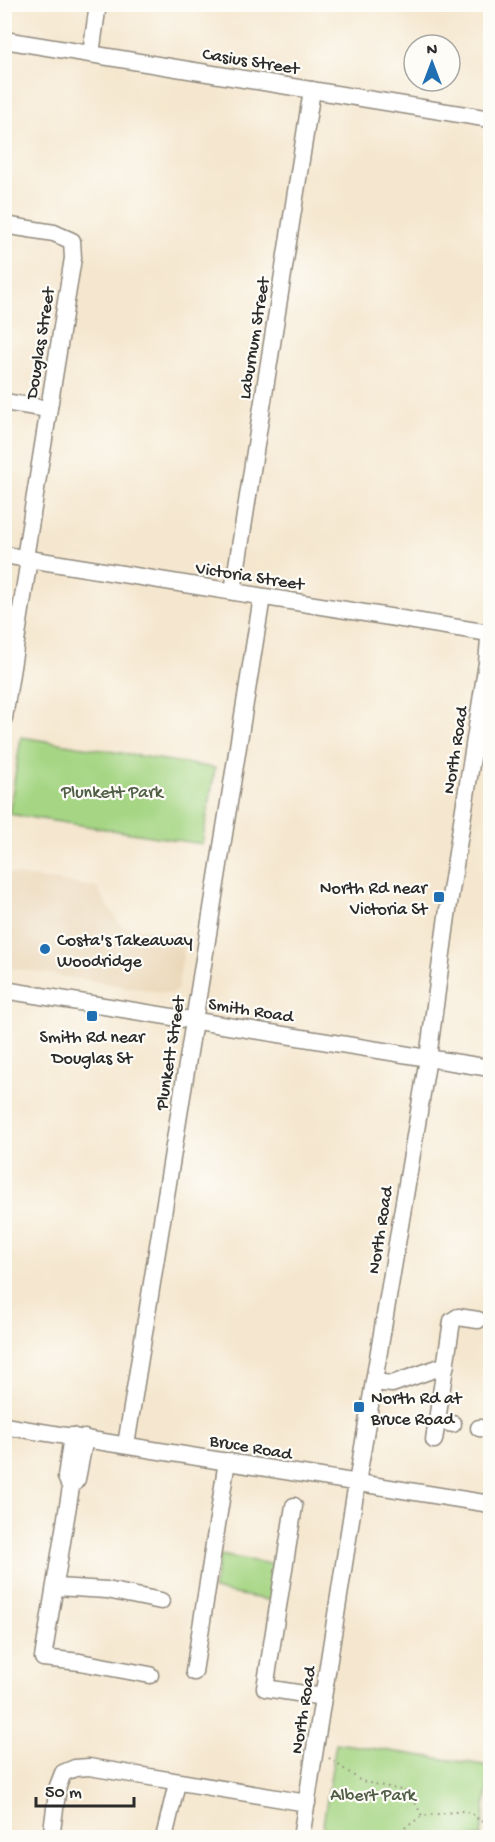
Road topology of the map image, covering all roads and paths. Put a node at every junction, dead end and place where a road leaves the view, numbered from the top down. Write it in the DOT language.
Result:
graph roads {
  1 [pos="98,4"];
  2 [pos="4,40"];
  3 [pos="91,54"];
  4 [pos="312,90"];
  5 [pos="490,119"];
  6 [pos="4,225"];
  7 [pos="4,402"];
  8 [pos="48,409"];
  9 [pos="4,555"];
  10 [pos="27,559"];
  11 [pos="232,591"];
  12 [pos="262,597"];
  13 [pos="490,631"];
  14 [pos="4,718"];
  15 [pos="4,990"];
  16 [pos="195,1020"];
  17 [pos="428,1058"];
  18 [pos="490,1068"];
  19 [pos="485,1321"];
  20 [pos="446,1365"];
  21 [pos="374,1382"];
  22 [pos="4,1426"];
  23 [pos="78,1437"];
  24 [pos="434,1440"];
  25 [pos="126,1445"];
  26 [pos="227,1461"];
  27 [pos="357,1482"];
  28 [pos="490,1504"];
  29 [pos="294,1506"];
  30 [pos="56,1587"];
  31 [pos="161,1601"];
  32 [pos="194,1672"];
  33 [pos="150,1675"];
  34 [pos="323,1696"];
  35 [pos="329,1758"];
  36 [pos="177,1783"];
  37 [pos="307,1803"];
  38 [pos="422,1816"];
  39 [pos="490,1823"];
  40 [pos="51,1838"];
  41 [pos="164,1838"];
  42 [pos="302,1838"];
  43 [pos="390,1838"];
  1 -- 3 [label="street"];
  2 -- 3 [label="street, Casius Street"];
  3 -- 4 [label="street, Casius Street"];
  4 -- 5 [label="street, Casius Street"];
  4 -- 11 [label="street, Laburnum Street"];
  6 -- 8 [label="street, Douglas Street"];
  7 -- 8 [label="street"];
  8 -- 10 [label="street, Douglas Street"];
  9 -- 10 [label="street, Victoria Street"];
  10 -- 11 [label="street, Victoria Street"];
  10 -- 14 [label="street, Douglas Street"];
  11 -- 12 [label="street, Victoria Street"];
  12 -- 13 [label="street, Victoria Street"];
  12 -- 16 [label="street, Plunkett Street"];
  13 -- 17 [label="street, North Road"];
  15 -- 16 [label="street, Smith Road"];
  16 -- 17 [label="street, Smith Road"];
  16 -- 25 [label="street, Plunkett Street"];
  17 -- 18 [label="street, Smith Road"];
  17 -- 21 [label="street, North Road"];
  19 -- 20 [label="street"];
  20 -- 21 [label="street"];
  20 -- 24 [label="street"];
  21 -- 27 [label="street, North Road"];
  22 -- 23 [label="street, Bruce Road"];
  23 -- 25 [label="street, Bruce Road"];
  23 -- 30 [label="street"];
  25 -- 26 [label="street, Bruce Road"];
  26 -- 27 [label="street, Bruce Road"];
  26 -- 32 [label="street"];
  27 -- 28 [label="street, Bruce Road"];
  27 -- 34 [label="street, North Road"];
  29 -- 34 [label="street"];
  30 -- 31 [label="street"];
  30 -- 33 [label="street"];
  34 -- 37 [label="street, North Road"];
  35 -- 38 [label="path"];
  36 -- 37 [label="street"];
  36 -- 40 [label="street"];
  36 -- 41 [label="street"];
  37 -- 42 [label="street, North Road"];
  38 -- 39 [label="path"];
  38 -- 43 [label="path"];
}
